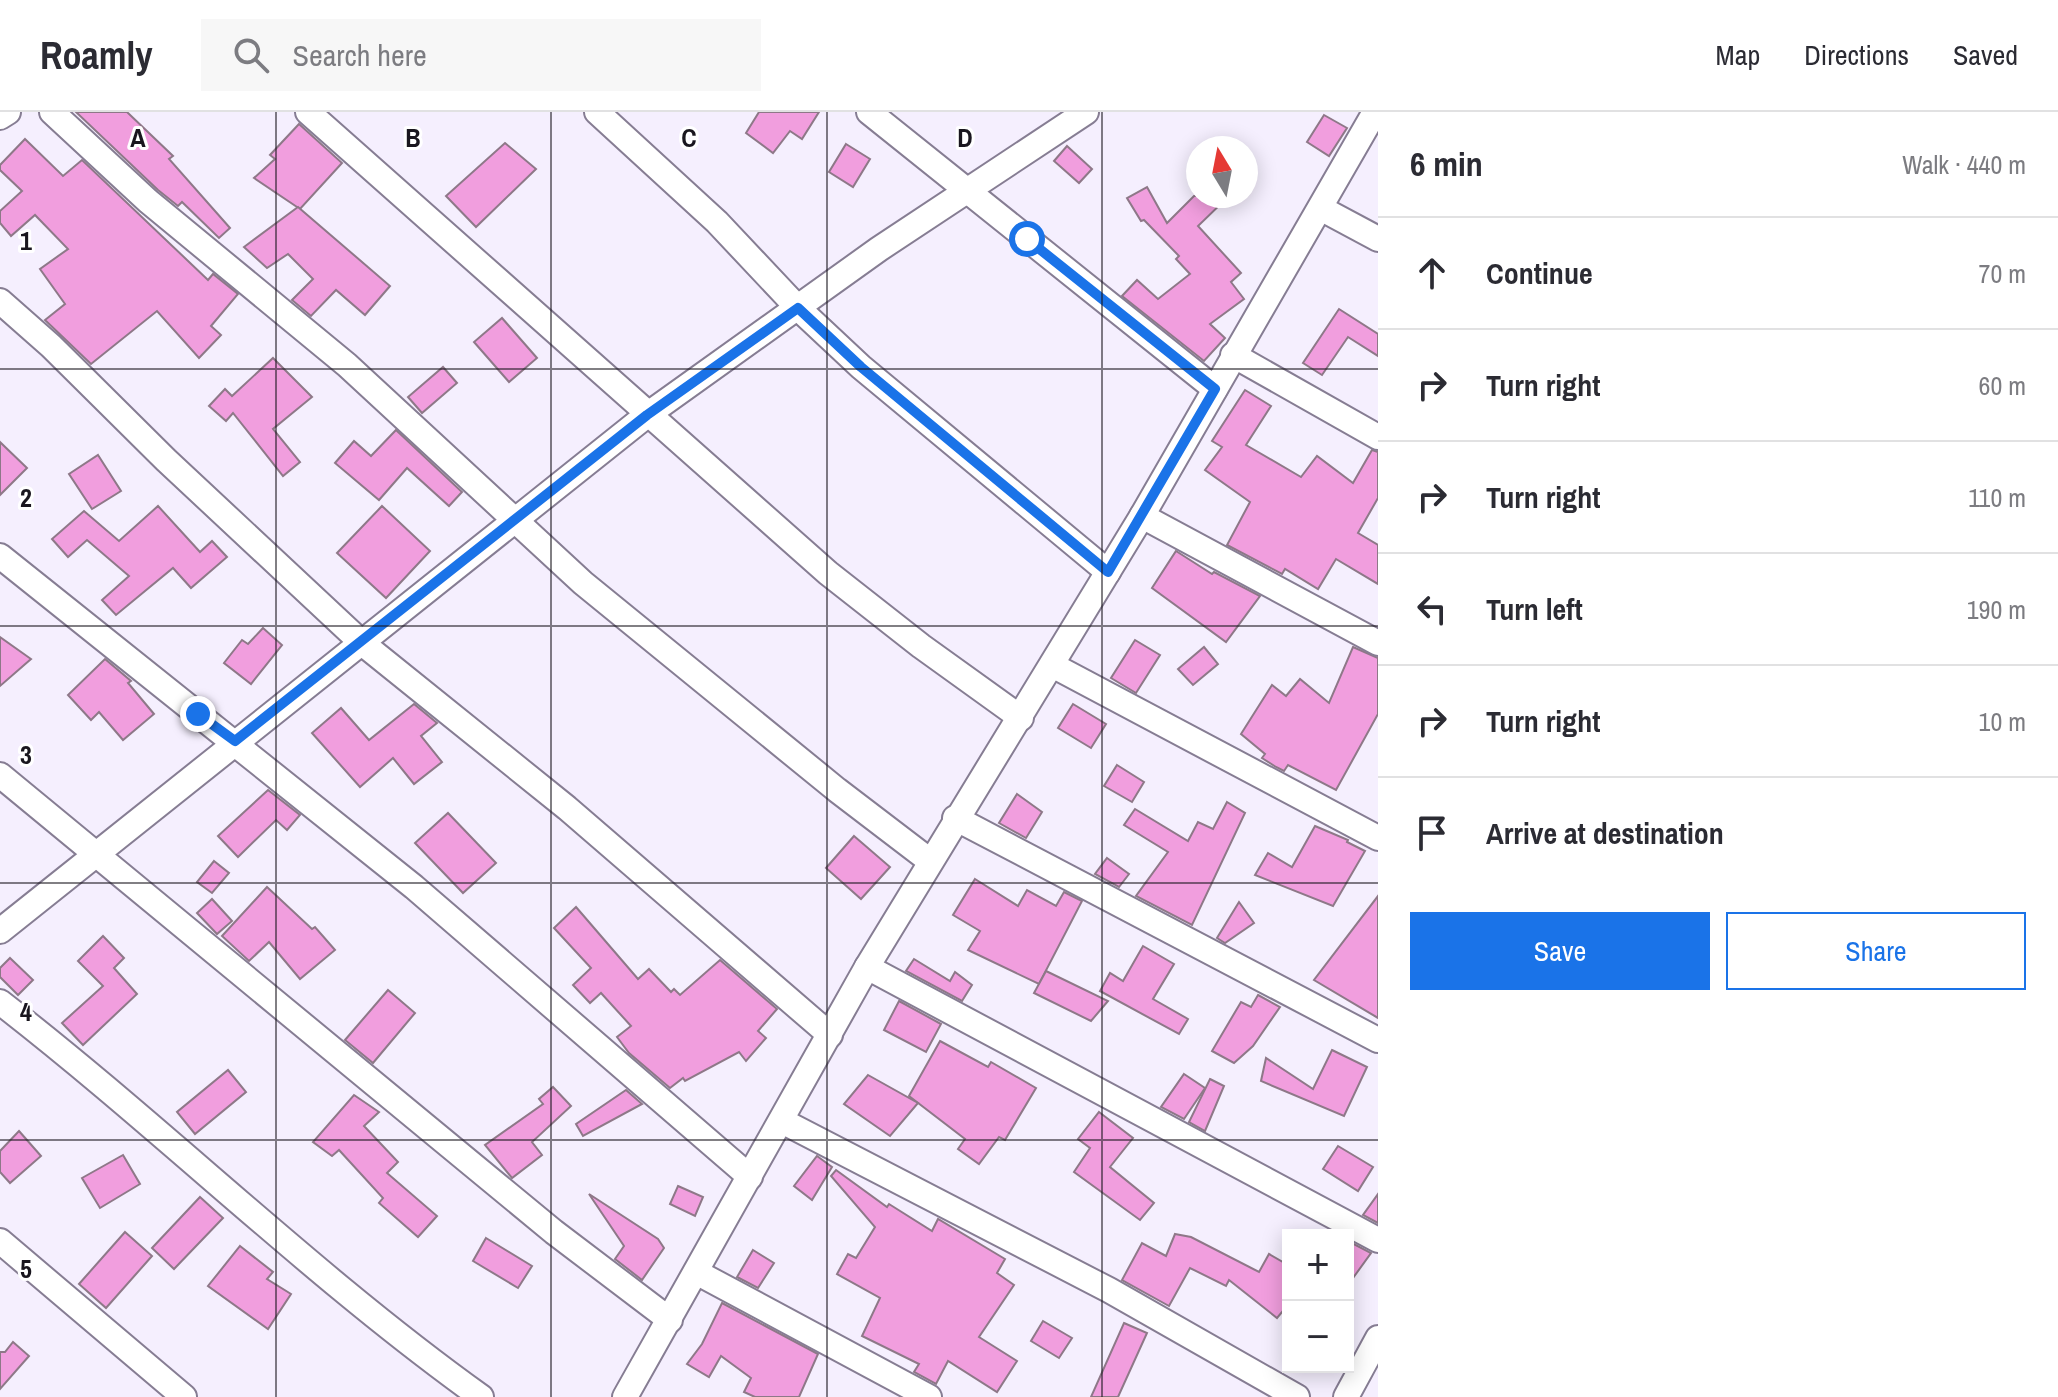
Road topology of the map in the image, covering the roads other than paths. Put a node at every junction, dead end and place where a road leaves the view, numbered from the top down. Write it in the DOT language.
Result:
graph roads {
  1 [pos="8,112"];
  2 [pos="52,112"];
  3 [pos="308,112"];
  4 [pos="597,112"];
  5 [pos="869,112"];
  6 [pos="1086,112"];
  7 [pos="1375,112"];
  8 [pos="0,117"];
  9 [pos="969,191"];
  10 [pos="1322,209"];
  11 [pos="1378,239"];
  12 [pos="0,301"];
  13 [pos="798,308"];
  14 [pos="1233,355"];
  15 [pos="1215,389"];
  16 [pos="647,415"];
  17 [pos="1378,437"];
  18 [pos="1142,516"];
  19 [pos="514,520"];
  20 [pos="0,556"];
  21 [pos="1108,572"];
  22 [pos="362,643"];
  23 [pos="1378,643"];
  24 [pos="1052,665"];
  25 [pos="1021,718"];
  26 [pos="235,741"];
  27 [pos="0,775"];
  28 [pos="955,818"];
  29 [pos="1378,838"];
  30 [pos="93,854"];
  31 [pos="930,861"];
  32 [pos="0,931"];
  33 [pos="867,967"];
  34 [pos="0,1002"];
  35 [pos="830,1035"];
  36 [pos="1378,1040"];
  37 [pos="782,1121"];
  38 [pos="750,1177"];
  39 [pos="1378,1240"];
  40 [pos="0,1241"];
  41 [pos="696,1272"];
  42 [pos="670,1320"];
  43 [pos="1378,1338"];
  44 [pos="184,1397"];
  45 [pos="481,1397"];
  46 [pos="625,1397"];
  47 [pos="929,1397"];
  48 [pos="1297,1397"];
  49 [pos="1346,1397"];
  1 -- 8 [label="street"];
  2 -- 19 [label="street"];
  3 -- 16 [label="street"];
  4 -- 13 [label="street"];
  5 -- 9 [label="street"];
  6 -- 9 [label="street"];
  7 -- 10 [label="street"];
  9 -- 13 [label="street"];
  9 -- 15 [label="street"];
  10 -- 11 [label="street"];
  10 -- 14 [label="street"];
  12 -- 22 [label="street"];
  13 -- 16 [label="street"];
  13 -- 21 [label="street"];
  14 -- 15 [label="street"];
  14 -- 17 [label="street"];
  15 -- 18 [label="street"];
  16 -- 19 [label="street"];
  16 -- 25 [label="street"];
  18 -- 21 [label="street"];
  18 -- 23 [label="street"];
  19 -- 22 [label="street"];
  19 -- 31 [label="street"];
  20 -- 26 [label="street"];
  21 -- 24 [label="street"];
  22 -- 26 [label="street"];
  22 -- 35 [label="street"];
  24 -- 25 [label="street"];
  24 -- 29 [label="street"];
  25 -- 28 [label="street"];
  26 -- 30 [label="street"];
  26 -- 38 [label="street"];
  27 -- 30 [label="street"];
  28 -- 31 [label="street"];
  28 -- 36 [label="street"];
  30 -- 32 [label="street"];
  30 -- 42 [label="street"];
  31 -- 33 [label="street"];
  33 -- 35 [label="street"];
  33 -- 39 [label="street"];
  34 -- 45 [label="street"];
  35 -- 37 [label="street"];
  37 -- 38 [label="street"];
  37 -- 48 [label="street"];
  38 -- 41 [label="street"];
  40 -- 44 [label="street"];
  41 -- 42 [label="street"];
  41 -- 47 [label="street"];
  42 -- 46 [label="street"];
  43 -- 49 [label="street"];
}
